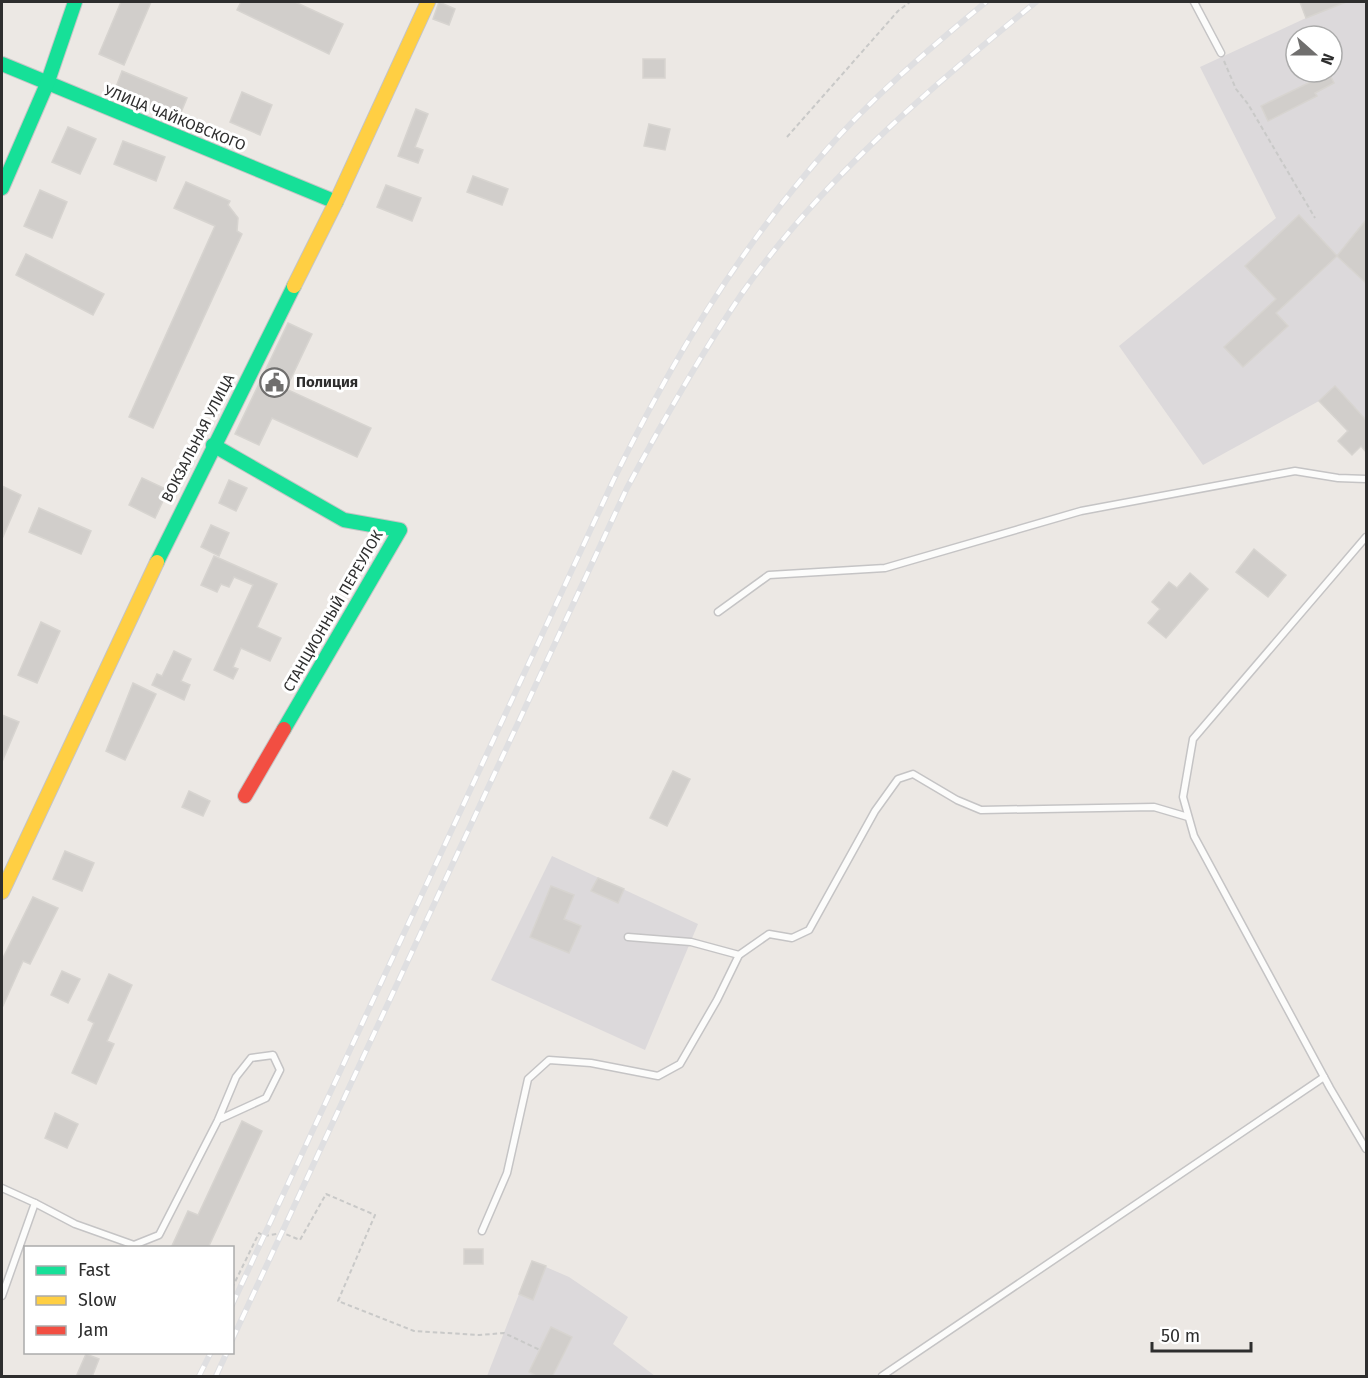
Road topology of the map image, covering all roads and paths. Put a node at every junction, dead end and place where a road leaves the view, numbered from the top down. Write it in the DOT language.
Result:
graph roads {
  1 [pos="75,2"];
  2 [pos="428,2"];
  3 [pos="910,2"];
  4 [pos="1194,2"];
  5 [pos="1221,53"];
  6 [pos="2,64"];
  7 [pos="47,84"];
  8 [pos="787,137"];
  9 [pos="2,188"];
  10 [pos="336,202"];
  11 [pos="1315,218"];
  12 [pos="213,444"];
  13 [pos="1366,478"];
  14 [pos="1366,537"];
  15 [pos="718,612"];
  16 [pos="245,796"];
  17 [pos="1188,817"];
  18 [pos="2,892"];
  19 [pos="628,937"];
  20 [pos="739,955"];
  21 [pos="1324,1077"];
  22 [pos="218,1120"];
  23 [pos="1366,1149"];
  24 [pos="2,1188"];
  25 [pos="35,1203"];
  26 [pos="483,1231"];
  27 [pos="234,1284"];
  28 [pos="2,1296"];
  29 [pos="540,1350"];
  30 [pos="882,1377"];
  1 -- 7 [label="street"];
  2 -- 10 [label="street, ВОКЗАЛЬНАЯ УЛИЦА"];
  3 -- 8 [label="path"];
  4 -- 5 [label="lane"];
  5 -- 11 [label="path"];
  6 -- 7 [label="street, УЛИЦА ЧАЙКОВСКОГО"];
  7 -- 9 [label="street"];
  7 -- 10 [label="street, УЛИЦА ЧАЙКОВСКОГО"];
  10 -- 12 [label="street, ВОКЗАЛЬНАЯ УЛИЦА"];
  12 -- 16 [label="street, СТАНЦИОННЫЙ ПЕРЕУЛОК"];
  12 -- 18 [label="street, ВОКЗАЛЬНАЯ УЛИЦА"];
  13 -- 15 [label="lane"];
  14 -- 17 [label="lane"];
  17 -- 20 [label="lane"];
  17 -- 21 [label="lane"];
  19 -- 20 [label="lane"];
  20 -- 26 [label="lane"];
  21 -- 23 [label="lane"];
  21 -- 30 [label="lane"];
  22 -- 22 [label="lane"];
  22 -- 25 [label="lane"];
  24 -- 25 [label="lane"];
  25 -- 28 [label="lane"];
  27 -- 29 [label="path"];
}
